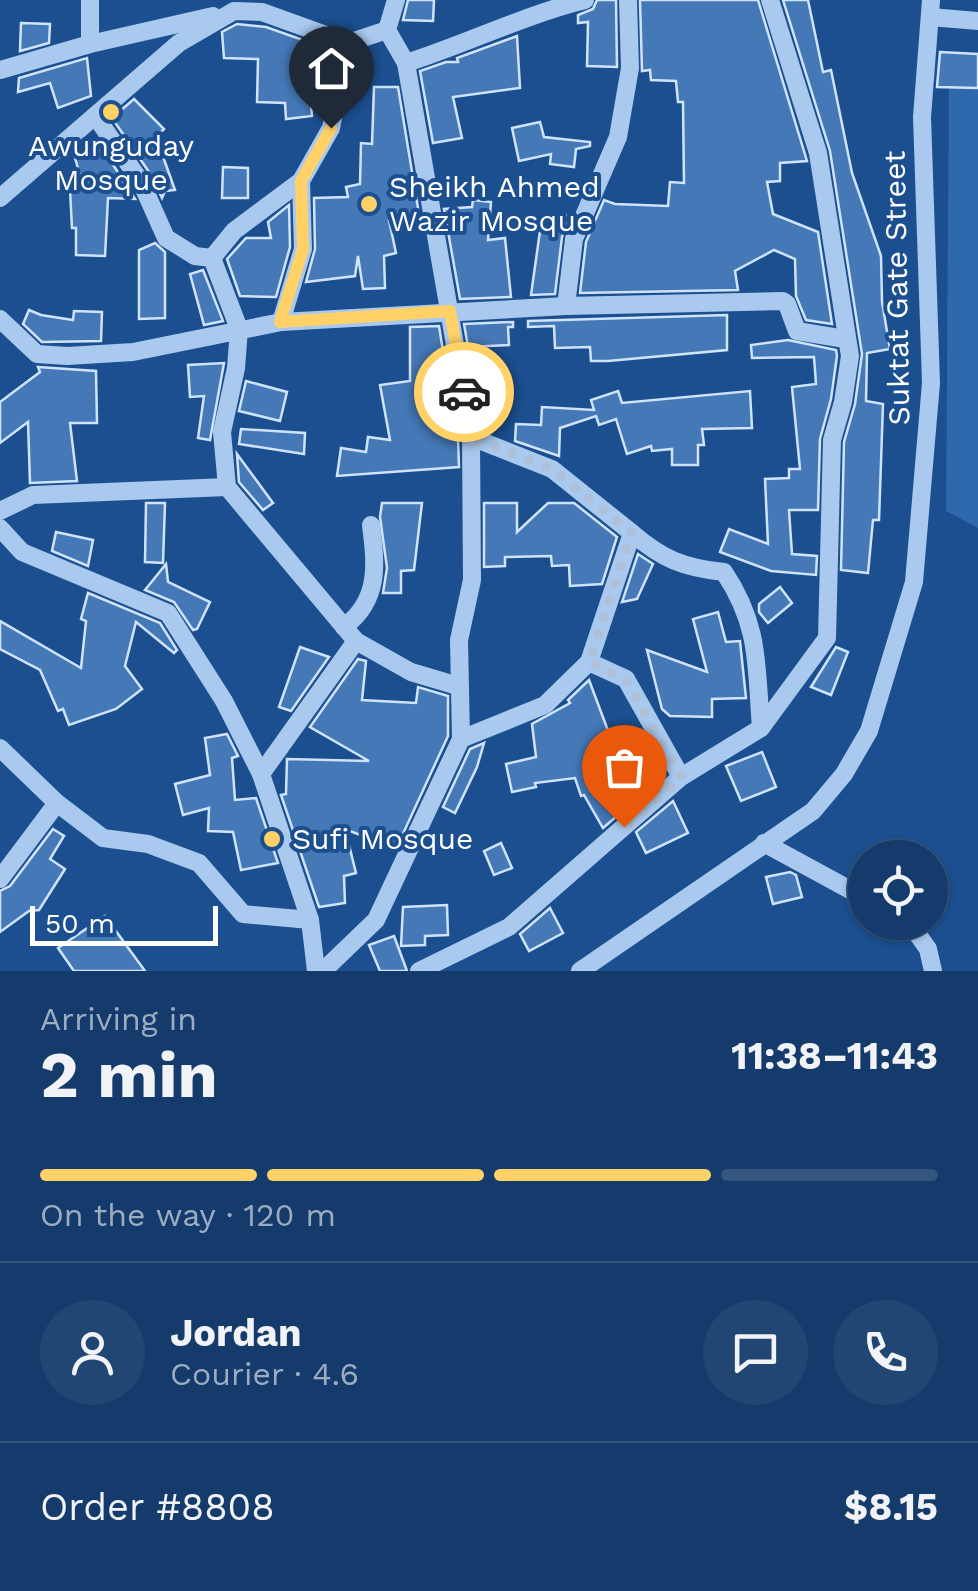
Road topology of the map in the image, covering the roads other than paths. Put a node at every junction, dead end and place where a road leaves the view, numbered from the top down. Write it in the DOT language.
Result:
graph roads {
  1 [pos="90,0"];
  2 [pos="396,0"];
  3 [pos="585,0"];
  4 [pos="628,0"];
  5 [pos="770,0"];
  6 [pos="242,6"];
  7 [pos="931,9"];
  8 [pos="978,21"];
  9 [pos="387,30"];
  10 [pos="348,42"];
  11 [pos="90,44"];
  12 [pos="0,56"];
  13 [pos="406,63"];
  14 [pos="9,67"];
  15 [pos="96,117"];
  16 [pos="301,181"];
  17 [pos="0,198"];
  18 [pos="212,258"];
  19 [pos="566,306"];
  20 [pos="450,311"];
  21 [pos="0,320"];
  22 [pos="280,322"];
  23 [pos="238,328"];
  24 [pos="845,339"];
  25 [pos="471,437"];
  26 [pos="228,487"];
  27 [pos="0,511"];
  28 [pos="371,524"];
  29 [pos="0,528"];
  30 [pos="632,533"];
  31 [pos="350,634"];
  32 [pos="589,662"];
  33 [pos="458,686"];
  34 [pos="761,728"];
  35 [pos="461,739"];
  36 [pos="0,748"];
  37 [pos="261,774"];
  38 [pos="682,778"];
  39 [pos="57,803"];
  40 [pos="764,843"];
  41 [pos="0,879"];
  42 [pos="848,889"];
  43 [pos="310,920"];
  44 [pos="922,940"];
  45 [pos="320,971"];
  46 [pos="419,971"];
  47 [pos="580,971"];
  48 [pos="933,971"];
  1 -- 11 [label="street"];
  2 -- 9 [label="street"];
  3 -- 13 [label="street"];
  4 -- 19 [label="street"];
  5 -- 24 [label="street"];
  6 -- 10 [label="street"];
  6 -- 11 [label="street"];
  6 -- 15 [label="street"];
  7 -- 8 [label="street"];
  7 -- 40 [label="street, Suktat Gate Street"];
  9 -- 10 [label="street"];
  9 -- 13 [label="street"];
  10 -- 16 [label="street"];
  11 -- 14 [label="street"];
  12 -- 14 [label="street"];
  13 -- 20 [label="street"];
  15 -- 17 [label="street"];
  15 -- 18 [label="street"];
  16 -- 18 [label="street"];
  16 -- 22 [label="street"];
  18 -- 23 [label="street"];
  19 -- 20 [label="street"];
  19 -- 24 [label="street"];
  20 -- 22 [label="street"];
  20 -- 25 [label="street"];
  21 -- 23 [label="street"];
  22 -- 23 [label="street"];
  23 -- 26 [label="street"];
  24 -- 34 [label="street"];
  25 -- 30 [label="street"];
  25 -- 33 [label="street"];
  26 -- 27 [label="street"];
  26 -- 31 [label="street"];
  28 -- 31 [label="street"];
  29 -- 37 [label="street"];
  30 -- 32 [label="street"];
  30 -- 34 [label="street"];
  31 -- 33 [label="street"];
  31 -- 37 [label="street"];
  32 -- 35 [label="street"];
  32 -- 38 [label="street"];
  33 -- 35 [label="street"];
  34 -- 38 [label="street"];
  35 -- 45 [label="street"];
  36 -- 39 [label="street"];
  37 -- 43 [label="street"];
  38 -- 46 [label="street"];
  39 -- 41 [label="street"];
  39 -- 43 [label="street"];
  40 -- 42 [label="street"];
  40 -- 47 [label="street, Suktat Gate Street"];
  43 -- 45 [label="street"];
  44 -- 48 [label="street"];
}
